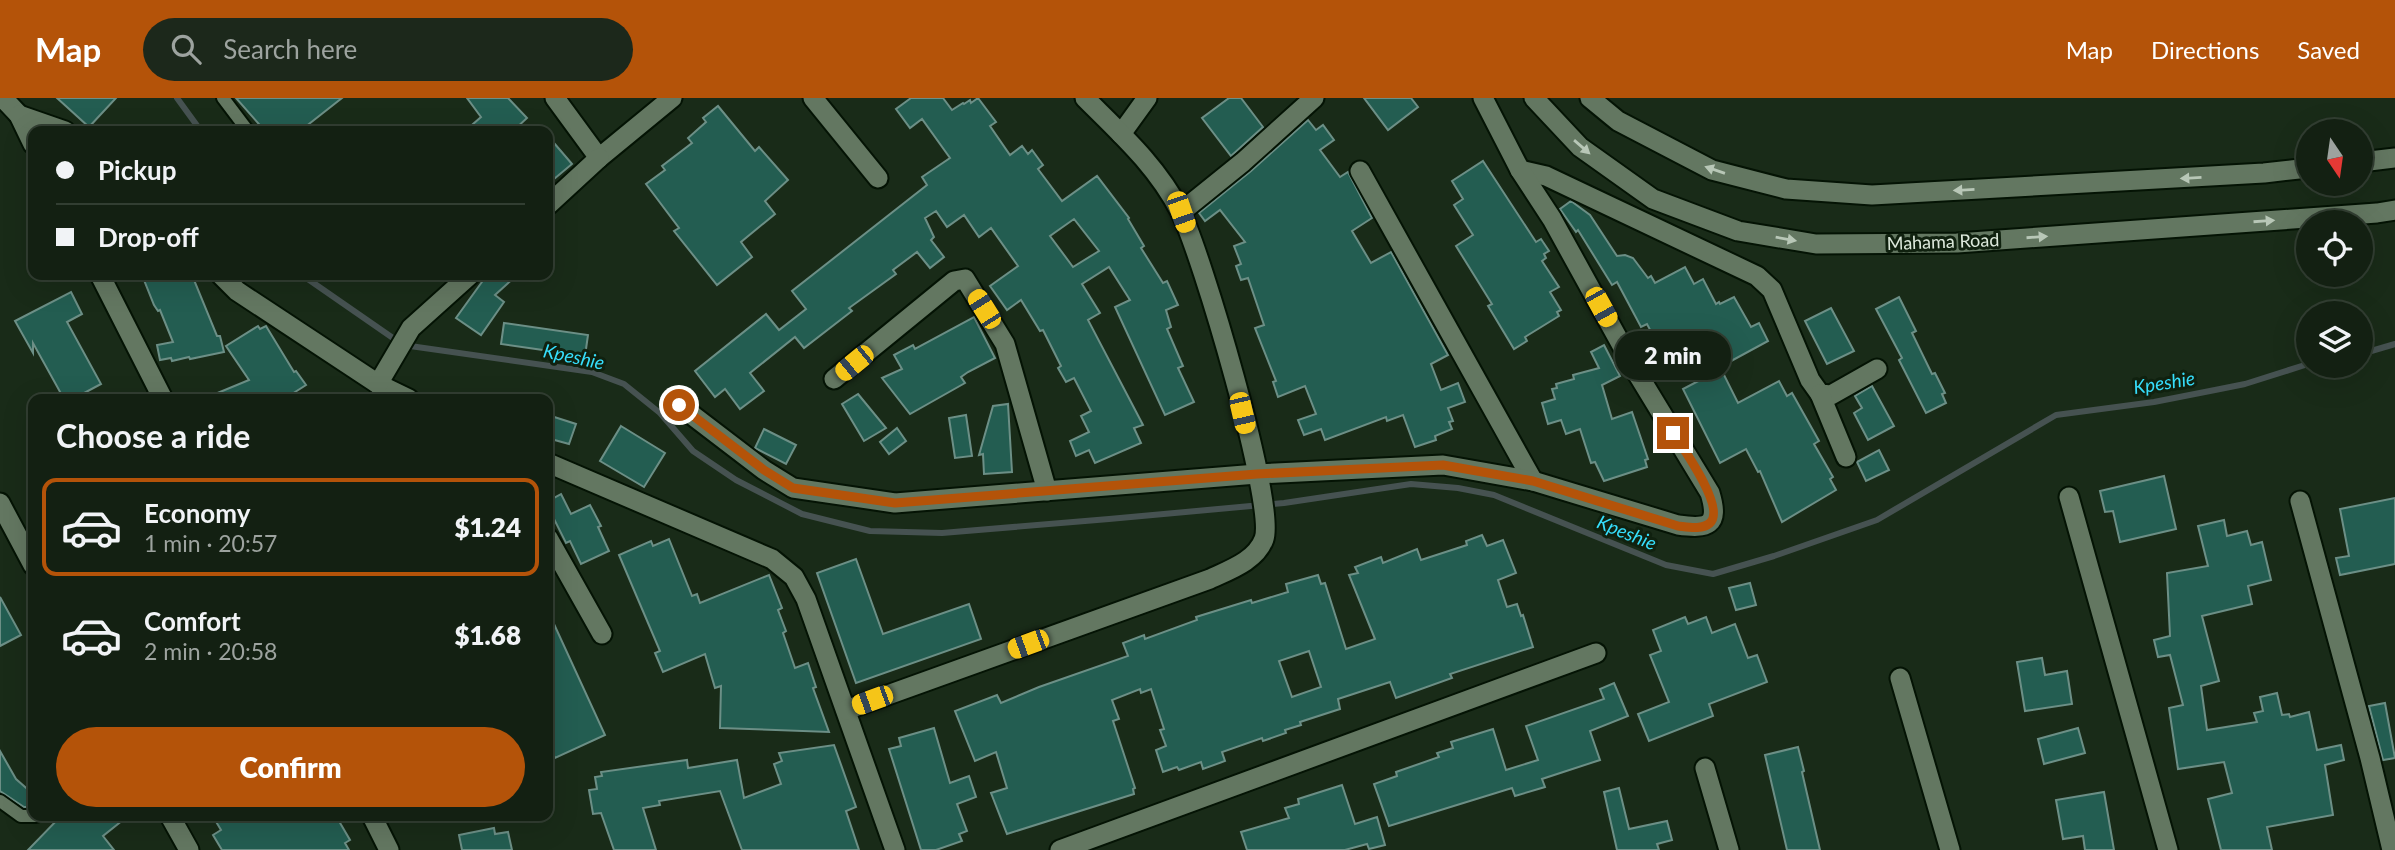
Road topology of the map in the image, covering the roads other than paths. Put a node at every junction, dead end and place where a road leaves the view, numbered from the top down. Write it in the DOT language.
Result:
graph roads {
  1 [pos="3,98"];
  2 [pos="223,98"];
  3 [pos="555,98"];
  4 [pos="672,98"];
  5 [pos="813,98"];
  6 [pos="1085,98"];
  7 [pos="1147,98"];
  8 [pos="1314,98"];
  9 [pos="1483,98"];
  10 [pos="1534,98"];
  11 [pos="1590,98"];
  12 [pos="19,115"];
  13 [pos="51,126"];
  14 [pos="244,126"];
  15 [pos="28,134"];
  16 [pos="1121,134"];
  17 [pos="600,158"];
  18 [pos="2395,158"];
  19 [pos="2373,161"];
  20 [pos="2296,169"];
  21 [pos="1360,170"];
  22 [pos="1520,170"];
  23 [pos="878,178"];
  24 [pos="553,200"];
  25 [pos="2395,210"];
  26 [pos="1181,212"];
  27 [pos="103,280"];
  28 [pos="226,280"];
  29 [pos="464,280"];
  30 [pos="1877,369"];
  31 [pos="834,379"];
  32 [pos="377,384"];
  33 [pos="160,394"];
  34 [pos="398,394"];
  35 [pos="1820,394"];
  36 [pos="679,405"];
  37 [pos="1846,457"];
  38 [pos="553,465"];
  39 [pos="1259,481"];
  40 [pos="1533,481"];
  41 [pos="1046,491"];
  42 [pos="2069,497"];
  43 [pos="2300,501"];
  44 [pos="0,503"];
  45 [pos="553,547"];
  46 [pos="28,556"];
  47 [pos="602,634"];
  48 [pos="1596,653"];
  49 [pos="1900,678"];
  50 [pos="846,709"];
  51 [pos="1705,768"];
  52 [pos="0,801"];
  53 [pos="28,816"];
  54 [pos="173,821"];
  55 [pos="375,821"];
  56 [pos="188,850"];
  57 [pos="389,850"];
  58 [pos="895,850"];
  59 [pos="1060,850"];
  60 [pos="1729,850"];
  61 [pos="1950,850"];
  62 [pos="2168,850"];
  63 [pos="2392,850"];
  1 -- 12 [label="street"];
  2 -- 14 [label="lane"];
  3 -- 17 [label="street"];
  4 -- 17 [label="street"];
  5 -- 23 [label="street"];
  6 -- 16 [label="street"];
  7 -- 16 [label="street"];
  8 -- 26 [label="street"];
  9 -- 22 [label="street"];
  10 -- 25 [label="street, Mahama Road, one-way"];
  20 -- 11 [label="street, one-way"];
  12 -- 13 [label="street"];
  12 -- 15 [label="street"];
  16 -- 26 [label="street"];
  17 -- 24 [label="street"];
  18 -- 19 [label="street"];
  21 -- 40 [label="street"];
  22 -- 35 [label="street"];
  22 -- 40 [label="street"];
  26 -- 39 [label="street"];
  27 -- 33 [label="street"];
  28 -- 32 [label="street"];
  29 -- 32 [label="street"];
  30 -- 35 [label="street"];
  31 -- 41 [label="street"];
  32 -- 34 [label="street"];
  35 -- 37 [label="street"];
  36 -- 41 [label="street"];
  38 -- 50 [label="street"];
  39 -- 40 [label="street"];
  39 -- 41 [label="street"];
  39 -- 50 [label="street"];
  42 -- 62 [label="street"];
  43 -- 63 [label="street"];
  44 -- 46 [label="street"];
  45 -- 47 [label="street"];
  48 -- 59 [label="street"];
  49 -- 61 [label="street"];
  50 -- 58 [label="street"];
  51 -- 60 [label="street"];
  52 -- 53 [label="lane"];
  54 -- 56 [label="street"];
  55 -- 57 [label="street"];
}
